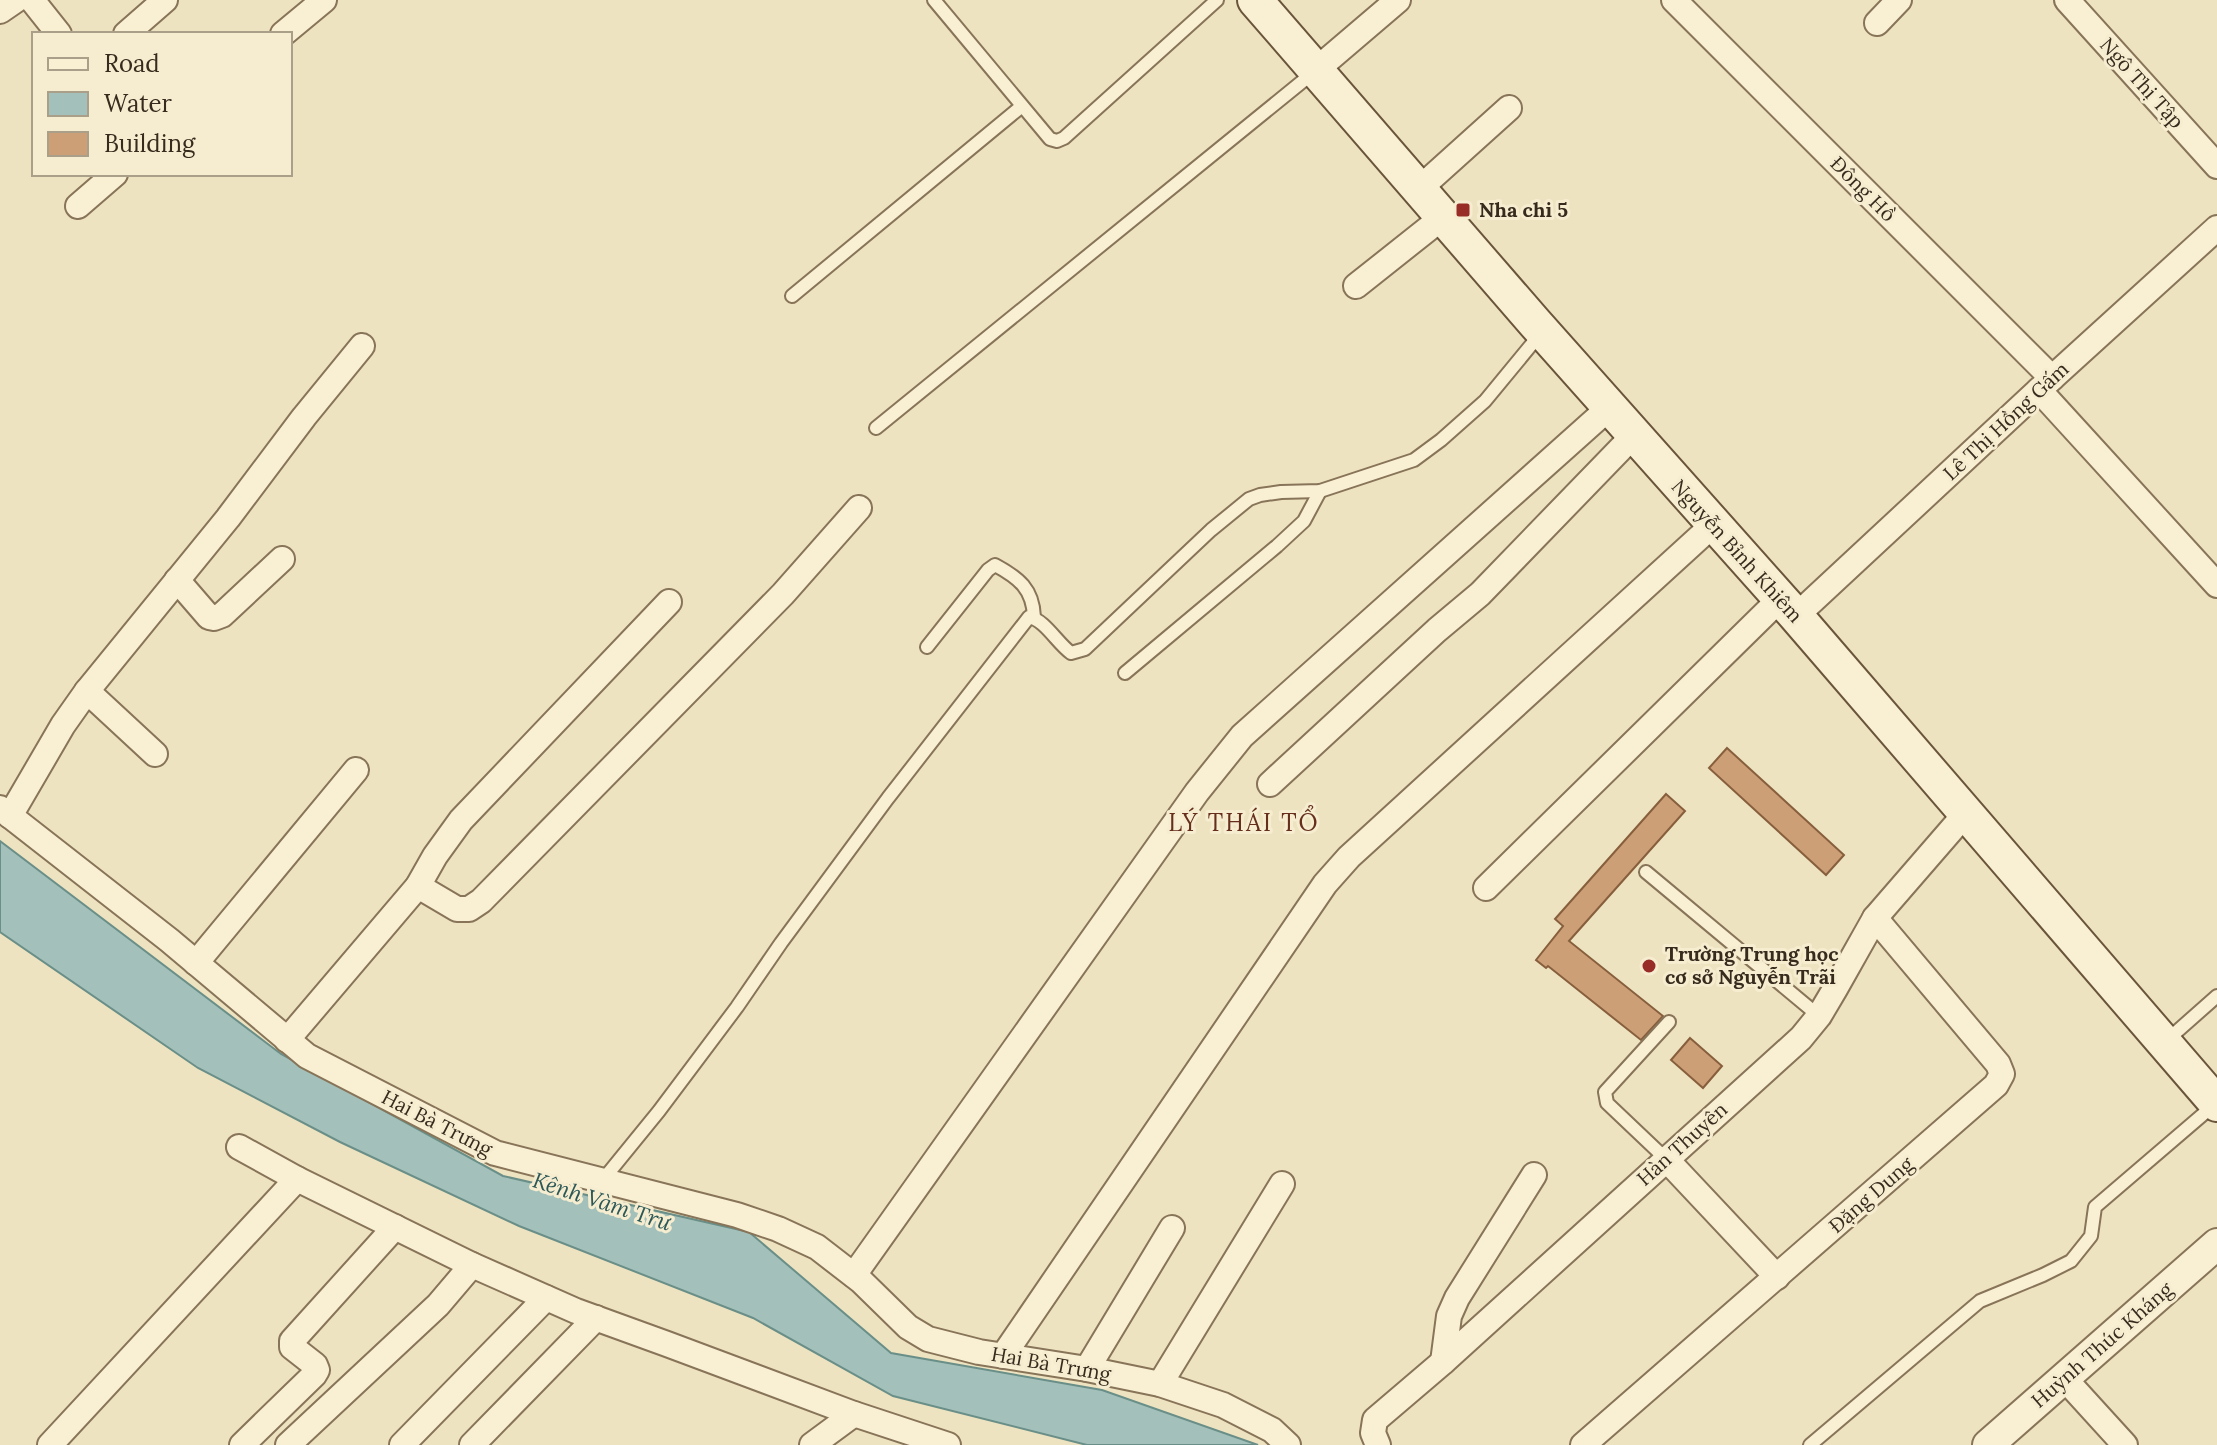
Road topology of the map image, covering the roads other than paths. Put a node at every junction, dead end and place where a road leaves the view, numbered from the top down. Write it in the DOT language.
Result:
graph roads {
  1 [pos="16,0"];
  2 [pos="32,0"];
  3 [pos="165,0"];
  4 [pos="324,0"];
  5 [pos="934,0"];
  6 [pos="1217,0"];
  7 [pos="1255,0"];
  8 [pos="1398,0"];
  9 [pos="1674,0"];
  10 [pos="1899,0"];
  11 [pos="2067,0"];
  12 [pos="0,11"];
  13 [pos="1877,23"];
  14 [pos="57,32"];
  15 [pos="128,32"];
  16 [pos="285,32"];
  17 [pos="1316,70"];
  18 [pos="1022,106"];
  19 [pos="1509,108"];
  20 [pos="2217,166"];
  21 [pos="113,176"];
  22 [pos="1419,189"];
  23 [pos="78,206"];
  24 [pos="1443,217"];
  25 [pos="2217,228"];
  26 [pos="1356,286"];
  27 [pos="792,296"];
  28 [pos="1542,331"];
  29 [pos="362,346"];
  30 [pos="2046,384"];
  31 [pos="1610,407"];
  32 [pos="876,428"];
  33 [pos="1634,435"];
  34 [pos="1320,491"];
  35 [pos="859,508"];
  36 [pos="1714,524"];
  37 [pos="282,559"];
  38 [pos="177,580"];
  39 [pos="2217,585"];
  40 [pos="669,602"];
  41 [pos="1788,607"];
  42 [pos="1034,617"];
  43 [pos="927,647"];
  44 [pos="1125,673"];
  45 [pos="87,691"];
  46 [pos="155,754"];
  47 [pos="356,770"];
  48 [pos="1270,784"];
  49 [pos="5,812"];
  50 [pos="1966,813"];
  51 [pos="1646,872"];
  52 [pos="418,886"];
  53 [pos="1486,888"];
  54 [pos="1875,918"];
  55 [pos="196,963"];
  56 [pos="2217,996"];
  57 [pos="1819,1016"];
  58 [pos="1669,1022"];
  59 [pos="287,1040"];
  60 [pos="2164,1043"];
  61 [pos="2216,1103"];
  62 [pos="239,1147"];
  63 [pos="1666,1159"];
  64 [pos="1534,1175"];
  65 [pos="297,1179"];
  66 [pos="602,1181"];
  67 [pos="1282,1184"];
  68 [pos="395,1227"];
  69 [pos="1172,1228"];
  70 [pos="2217,1244"];
  71 [pos="472,1265"];
  72 [pos="854,1275"];
  73 [pos="1777,1277"];
  74 [pos="546,1298"];
  75 [pos="596,1318"];
  76 [pos="1003,1356"];
  77 [pos="1443,1362"];
  78 [pos="1087,1369"];
  79 [pos="2064,1378"];
  80 [pos="1160,1384"];
  81 [pos="854,1414"];
  82 [pos="50,1445"];
  83 [pos="242,1445"];
  84 [pos="288,1445"];
  85 [pos="402,1445"];
  86 [pos="472,1445"];
  87 [pos="812,1445"];
  88 [pos="948,1445"];
  89 [pos="1288,1445"];
  90 [pos="1378,1445"];
  91 [pos="1583,1445"];
  92 [pos="1810,1445"];
  93 [pos="1988,1445"];
  94 [pos="2125,1445"];
  1 -- 12 [label="street"];
  2 -- 14 [label="street"];
  3 -- 15 [label="street"];
  4 -- 16 [label="street"];
  5 -- 18 [label="lane"];
  6 -- 18 [label="lane"];
  7 -- 17 [label="main road, Nguyễn Bỉnh Khiêm"];
  8 -- 17 [label="street"];
  9 -- 30 [label="street, Đông Hồ"];
  10 -- 13 [label="street"];
  11 -- 20 [label="street, Ngô Thị Tập"];
  17 -- 22 [label="main road, Nguyễn Bỉnh Khiêm"];
  17 -- 32 [label="lane"];
  18 -- 27 [label="lane"];
  19 -- 22 [label="street"];
  21 -- 23 [label="street"];
  22 -- 24 [label="main road, Nguyễn Bỉnh Khiêm"];
  24 -- 26 [label="street"];
  24 -- 28 [label="main road, Nguyễn Bỉnh Khiêm"];
  25 -- 30 [label="street, Lê Thị Hồng Gấm"];
  28 -- 31 [label="main road, Nguyễn Bỉnh Khiêm"];
  28 -- 34 [label="lane"];
  29 -- 38 [label="street"];
  30 -- 39 [label="street, Đông Hồ"];
  30 -- 41 [label="street, Lê Thị Hồng Gấm"];
  31 -- 33 [label="main road, Nguyễn Bỉnh Khiêm"];
  31 -- 72 [label="street"];
  33 -- 36 [label="main road, Nguyễn Bỉnh Khiêm"];
  33 -- 48 [label="street"];
  34 -- 42 [label="lane"];
  34 -- 44 [label="lane"];
  35 -- 52 [label="street"];
  36 -- 41 [label="main road, Nguyễn Bỉnh Khiêm"];
  36 -- 76 [label="street"];
  37 -- 38 [label="street"];
  38 -- 45 [label="street"];
  40 -- 52 [label="street"];
  41 -- 50 [label="main road, Nguyễn Bỉnh Khiêm"];
  41 -- 53 [label="street, Lê Thị Hồng Gấm"];
  42 -- 43 [label="lane"];
  42 -- 66 [label="lane"];
  45 -- 46 [label="street"];
  45 -- 49 [label="street"];
  47 -- 55 [label="street"];
  49 -- 55 [label="street, Hai Bà Trưng"];
  50 -- 54 [label="street, Hàn Thuyên"];
  50 -- 60 [label="main road, Nguyễn Bỉnh Khiêm"];
  51 -- 57 [label="lane"];
  52 -- 59 [label="street"];
  54 -- 57 [label="street, Hàn Thuyên"];
  54 -- 73 [label="street, Đặng Dung"];
  55 -- 59 [label="street, Hai Bà Trưng"];
  56 -- 60 [label="lane"];
  57 -- 63 [label="street, Hàn Thuyên"];
  58 -- 63 [label="lane"];
  59 -- 66 [label="street, Hai Bà Trưng"];
  60 -- 61 [label="main road, Nguyễn Bỉnh Khiêm"];
  61 -- 92 [label="lane"];
  62 -- 65 [label="street"];
  63 -- 73 [label="street"];
  63 -- 77 [label="street, Hàn Thuyên"];
  64 -- 77 [label="street"];
  65 -- 68 [label="street"];
  65 -- 82 [label="street"];
  66 -- 72 [label="street, Hai Bà Trưng"];
  67 -- 80 [label="street"];
  68 -- 71 [label="street"];
  68 -- 83 [label="street"];
  69 -- 78 [label="street"];
  70 -- 79 [label="street, Huỳnh Thúc Kháng"];
  71 -- 74 [label="street"];
  71 -- 84 [label="street"];
  72 -- 76 [label="street, Hai Bà Trưng"];
  73 -- 91 [label="street, Đặng Dung"];
  74 -- 75 [label="street"];
  74 -- 85 [label="street"];
  75 -- 81 [label="street"];
  75 -- 86 [label="street"];
  76 -- 78 [label="street, Hai Bà Trưng"];
  77 -- 90 [label="street, Hàn Thuyên"];
  78 -- 80 [label="street, Hai Bà Trưng"];
  79 -- 93 [label="street, Huỳnh Thúc Kháng"];
  79 -- 94 [label="street"];
  80 -- 89 [label="street, Hai Bà Trưng"];
  81 -- 87 [label="street"];
  81 -- 88 [label="street"];
}
